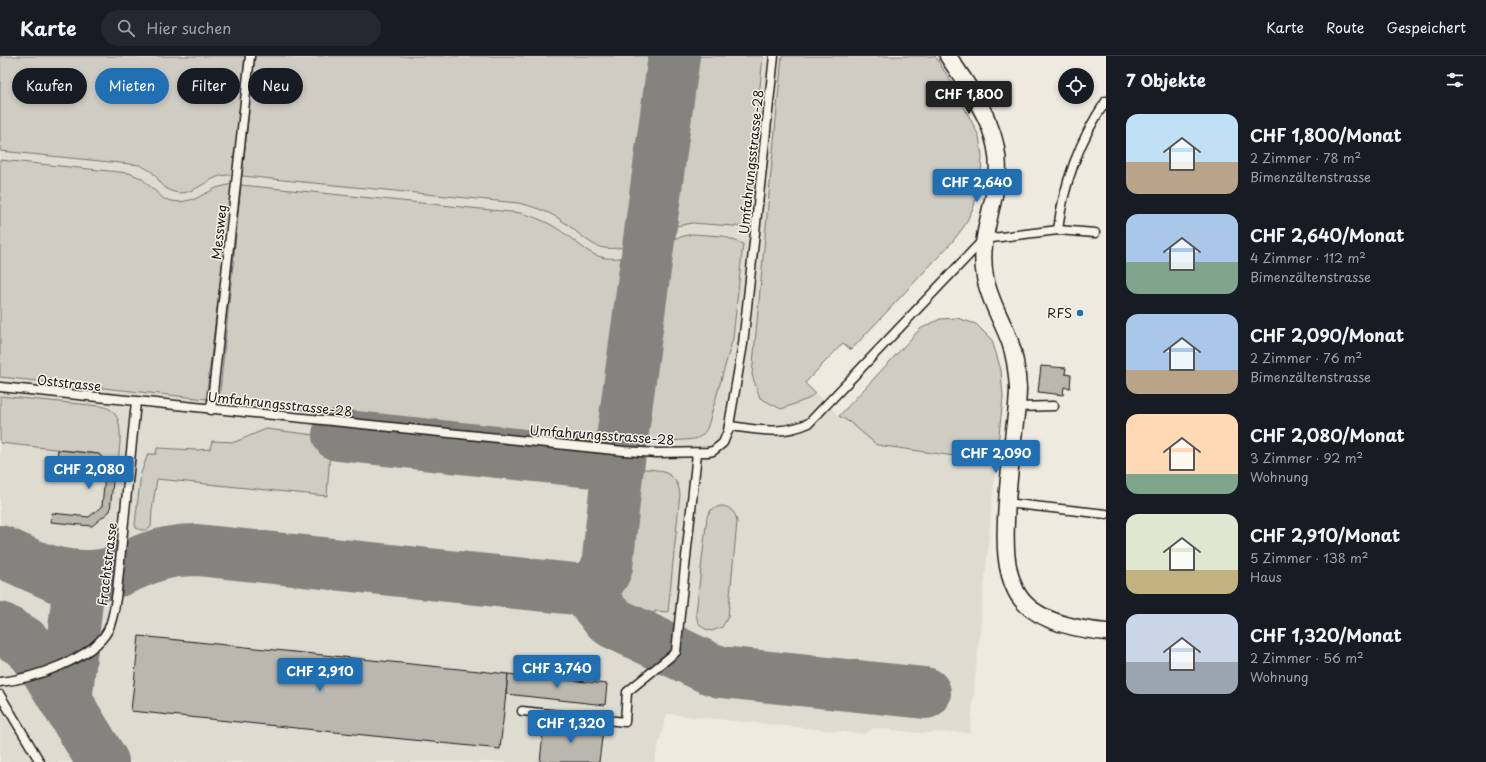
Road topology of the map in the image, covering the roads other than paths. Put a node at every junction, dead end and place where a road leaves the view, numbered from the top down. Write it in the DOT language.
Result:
graph roads {
  1 [pos="250,56"];
  2 [pos="774,56"];
  3 [pos="948,56"];
  4 [pos="1106,101"];
  5 [pos="1058,230"];
  6 [pos="1095,233"];
  7 [pos="984,239"];
  8 [pos="0,388"];
  9 [pos="136,402"];
  10 [pos="1054,406"];
  11 [pos="1016,407"];
  12 [pos="211,410"];
  13 [pos="729,426"];
  14 [pos="697,453"];
  15 [pos="1007,503"];
  16 [pos="1106,514"];
  17 [pos="1106,632"];
  18 [pos="0,682"];
  19 [pos="0,695"];
  20 [pos="522,711"];
  21 [pos="40,762"];
  1 -- 12 [label="lane, Messweg"];
  2 -- 13 [label="lane, Umfahrungsstrasse-28"];
  3 -- 7 [label="street"];
  4 -- 5 [label="lane"];
  5 -- 6 [label="lane"];
  5 -- 7 [label="lane"];
  7 -- 11 [label="street"];
  7 -- 13 [label="lane"];
  8 -- 9 [label="lane, Oststrasse"];
  9 -- 12 [label="lane, Umfahrungsstrasse-28"];
  9 -- 18 [label="lane, Frachtstrasse"];
  10 -- 11 [label="lane"];
  11 -- 15 [label="street"];
  12 -- 14 [label="lane, Umfahrungsstrasse-28"];
  13 -- 14 [label="lane, Umfahrungsstrasse-28"];
  14 -- 20 [label="lane"];
  15 -- 16 [label="lane"];
  15 -- 17 [label="street"];
  19 -- 21 [label="lane"];
}
